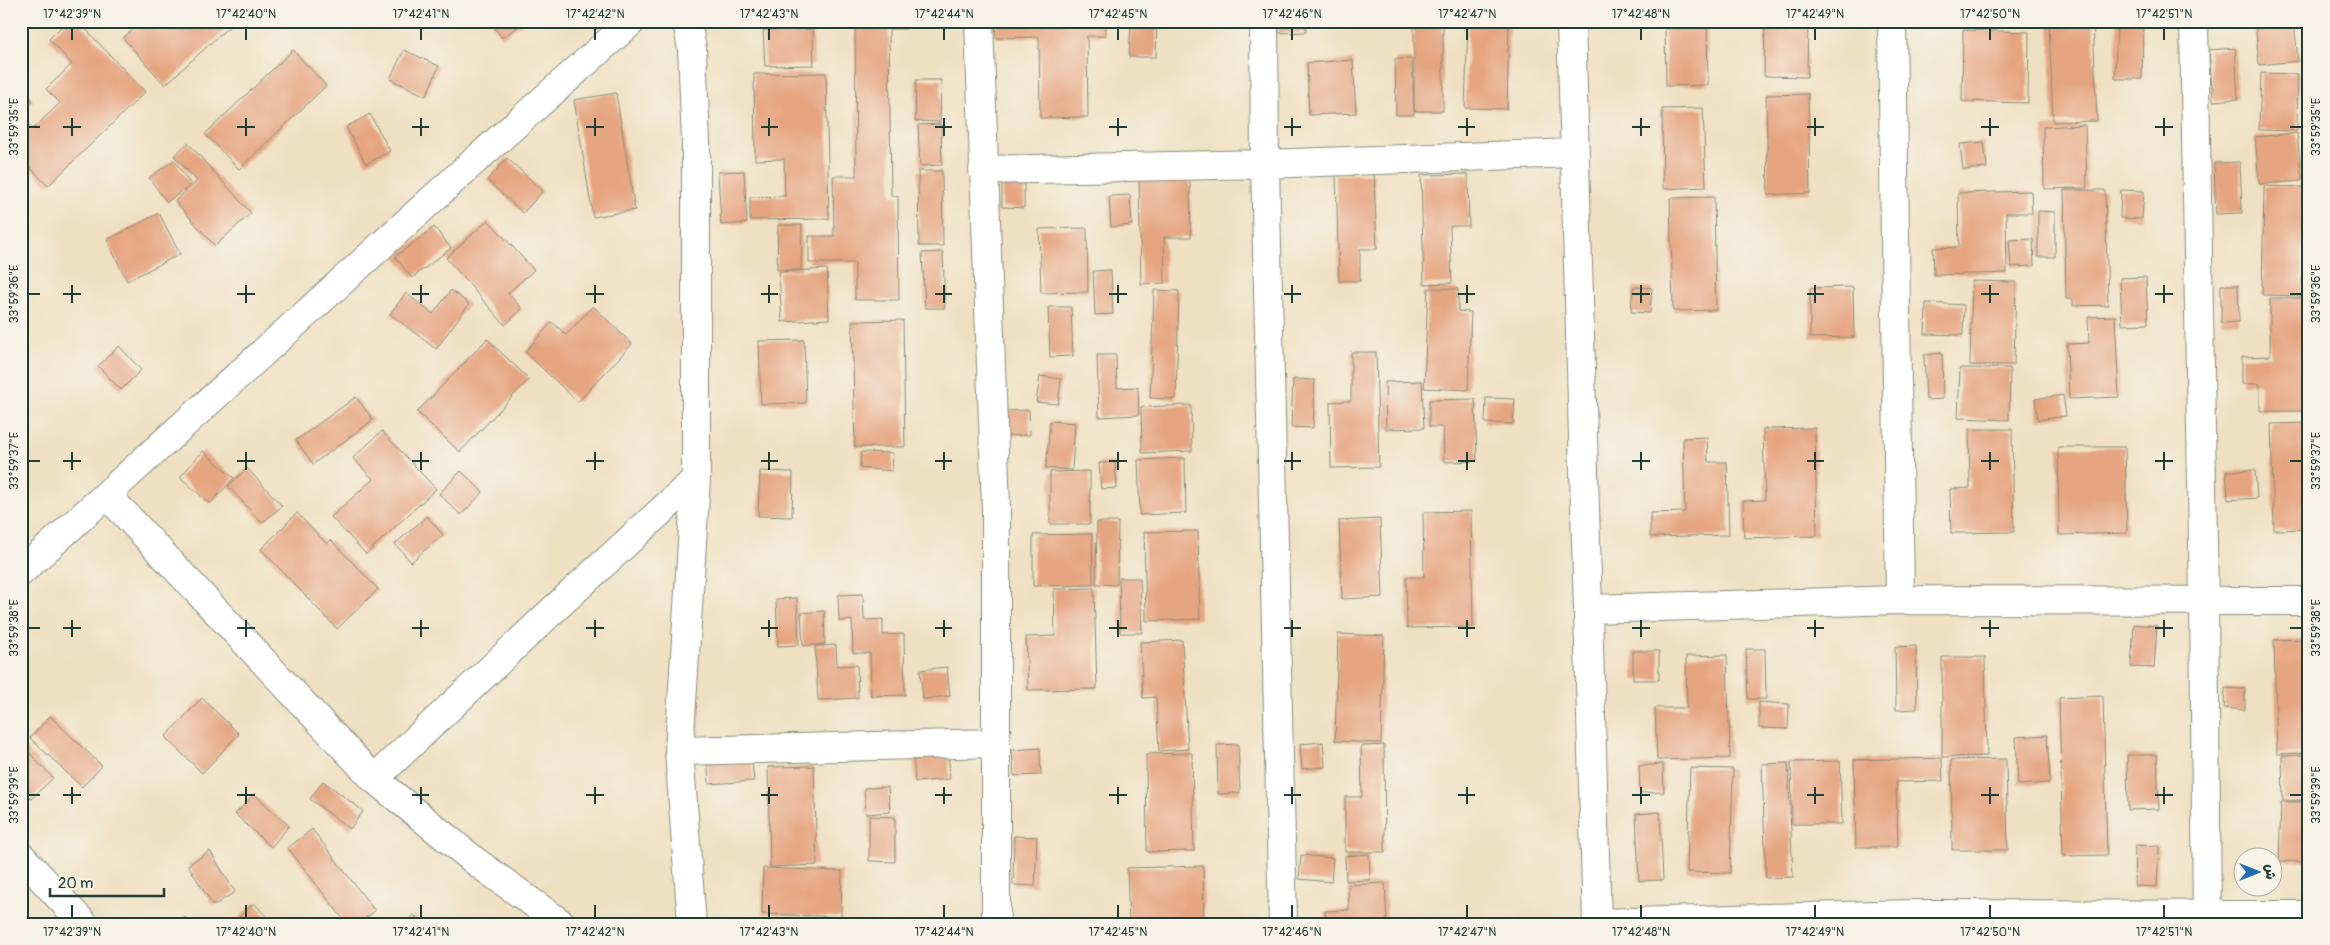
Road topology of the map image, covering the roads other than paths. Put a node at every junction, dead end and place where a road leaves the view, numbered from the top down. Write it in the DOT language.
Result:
graph roads {
  1 [pos="632,21"];
  2 [pos="687,21"];
  3 [pos="979,21"];
  4 [pos="1264,21"];
  5 [pos="1571,21"];
  6 [pos="1892,21"];
  7 [pos="2194,21"];
  8 [pos="1574,153"];
  9 [pos="1265,164"];
  10 [pos="983,170"];
  11 [pos="696,479"];
  12 [pos="107,495"];
  13 [pos="21,572"];
  14 [pos="1900,600"];
  15 [pos="2309,601"];
  16 [pos="2204,602"];
  17 [pos="1588,608"];
  18 [pos="996,743"];
  19 [pos="679,750"];
  20 [pos="374,779"];
  21 [pos="21,856"];
  22 [pos="2309,914"];
  23 [pos="1913,919"];
  24 [pos="2206,919"];
  25 [pos="1597,923"];
  26 [pos="84,924"];
  27 [pos="562,924"];
  28 [pos="692,924"];
  29 [pos="996,924"];
  30 [pos="1283,924"];
  1 -- 12 [label="street"];
  2 -- 11 [label="street"];
  3 -- 10 [label="street"];
  4 -- 9 [label="street"];
  5 -- 8 [label="street"];
  6 -- 14 [label="street"];
  7 -- 16 [label="street"];
  8 -- 9 [label="street"];
  8 -- 17 [label="street"];
  9 -- 10 [label="street"];
  9 -- 30 [label="street"];
  10 -- 18 [label="street"];
  11 -- 19 [label="street"];
  11 -- 20 [label="street"];
  12 -- 13 [label="street"];
  12 -- 20 [label="street"];
  14 -- 16 [label="street"];
  14 -- 17 [label="street"];
  15 -- 16 [label="street"];
  16 -- 24 [label="street"];
  17 -- 25 [label="street"];
  18 -- 19 [label="street"];
  18 -- 29 [label="street"];
  19 -- 28 [label="street"];
  20 -- 27 [label="street"];
  21 -- 26 [label="street"];
  22 -- 24 [label="street"];
  23 -- 24 [label="street"];
  23 -- 25 [label="street"];
}
